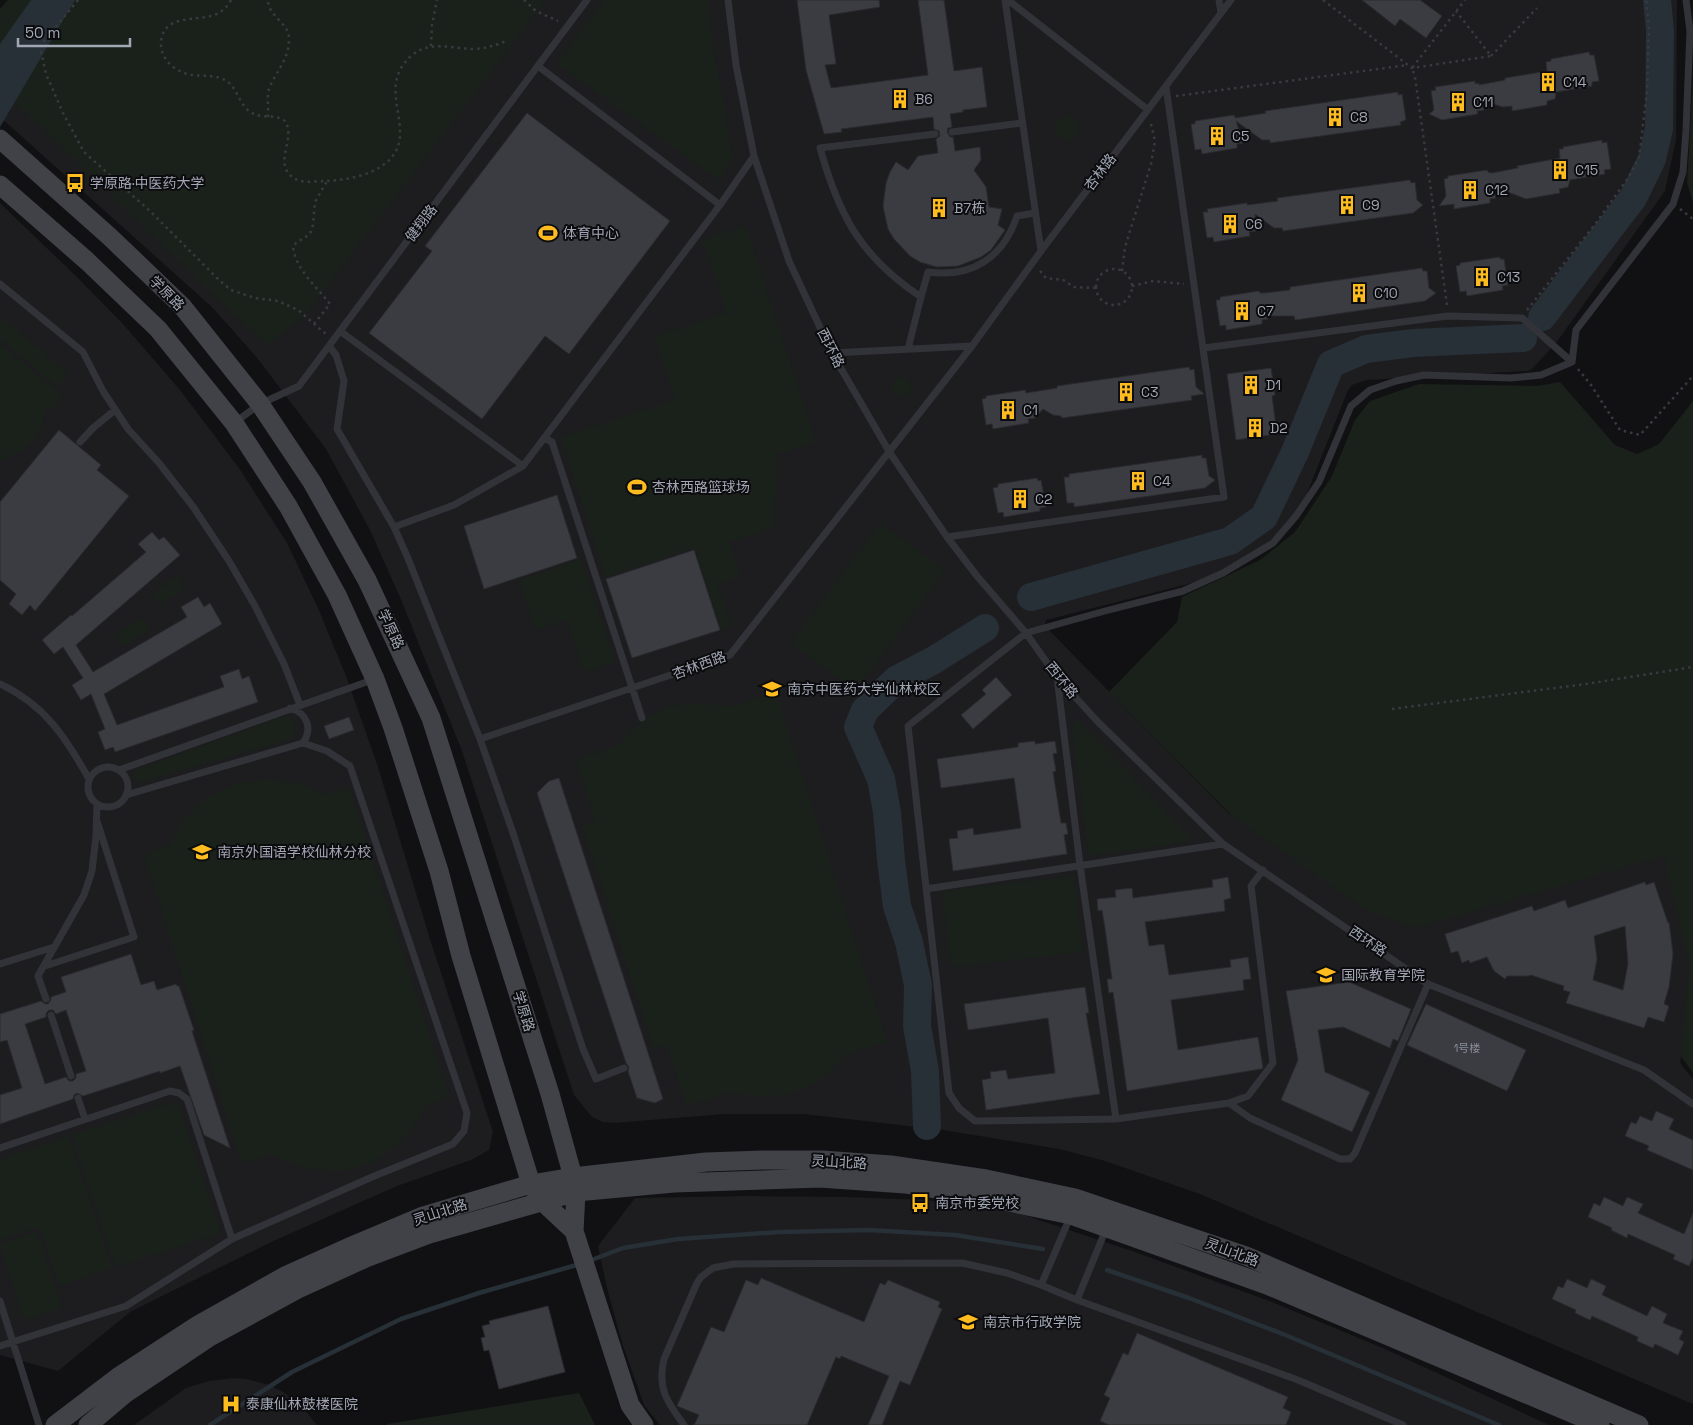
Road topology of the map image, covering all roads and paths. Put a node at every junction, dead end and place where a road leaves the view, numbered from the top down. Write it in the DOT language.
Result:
graph roads {
  1 [pos="78,0"];
  2 [pos="231,0"];
  3 [pos="268,0"];
  4 [pos="437,0"];
  5 [pos="524,0"];
  6 [pos="588,0"];
  7 [pos="728,0"];
  8 [pos="1006,0"];
  9 [pos="1219,0"];
  10 [pos="1231,0"];
  11 [pos="1323,0"];
  12 [pos="1465,0"];
  13 [pos="1646,0"];
  14 [pos="1686,0"];
  15 [pos="1537,8"];
  16 [pos="1456,11"];
  17 [pos="1221,13"];
  18 [pos="568,25"];
  19 [pos="508,40"];
  20 [pos="432,46"];
  21 [pos="1491,56"];
  22 [pos="1408,65"];
  23 [pos="538,66"];
  24 [pos="1412,68"];
  25 [pos="1166,87"];
  26 [pos="1168,97"];
  27 [pos="1148,109"];
  28 [pos="268,117"];
  29 [pos="1022,123"];
  30 [pos="952,132"];
  31 [pos="935,134"];
  32 [pos="0,139"];
  33 [pos="754,156"];
  34 [pos="328,181"];
  35 [pos="0,185"];
  36 [pos="1673,204"];
  37 [pos="720,205"];
  38 [pos="1036,213"];
  39 [pos="1693,219"];
  40 [pos="1041,251"];
  41 [pos="1033,261"];
  42 [pos="1122,270"];
  43 [pos="0,284"];
  44 [pos="1194,285"];
  45 [pos="1132,286"];
  46 [pos="1096,288"];
  47 [pos="921,297"];
  48 [pos="1448,316"];
  49 [pos="1522,318"];
  50 [pos="314,324"];
  51 [pos="340,331"];
  52 [pos="331,343"];
  53 [pos="972,346"];
  54 [pos="1203,348"];
  55 [pos="908,349"];
  56 [pos="832,353"];
  57 [pos="1572,362"];
  58 [pos="1693,376"];
  59 [pos="260,404"];
  60 [pos="115,410"];
  61 [pos="234,423"];
  62 [pos="544,438"];
  63 [pos="80,442"];
  64 [pos="890,452"];
  65 [pos="523,466"];
  66 [pos="394,527"];
  67 [pos="947,536"];
  68 [pos="1026,633"];
  69 [pos="1693,667"];
  70 [pos="1057,677"];
  71 [pos="375,679"];
  72 [pos="0,684"];
  73 [pos="632,688"];
  74 [pos="300,705"];
  75 [pos="289,708"];
  76 [pos="1392,709"];
  77 [pos="642,718"];
  78 [pos="480,739"];
  79 [pos="303,743"];
  80 [pos="119,770"];
  81 [pos="89,779"];
  82 [pos="126,794"];
  83 [pos="97,804"];
  84 [pos="97,822"];
  85 [pos="1223,844"];
  86 [pos="1080,865"];
  87 [pos="1262,870"];
  88 [pos="926,889"];
  89 [pos="54,947"];
  90 [pos="0,964"];
  91 [pos="45,966"];
  92 [pos="1428,984"];
  93 [pos="46,999"];
  94 [pos="51,1015"];
  95 [pos="624,1068"];
  96 [pos="71,1076"];
  97 [pos="78,1098"];
  98 [pos="1229,1104"];
  99 [pos="1693,1104"];
  100 [pos="85,1119"];
  101 [pos="1116,1119"];
  102 [pos="0,1148"];
  103 [pos="531,1184"];
  104 [pos="575,1184"];
  105 [pos="543,1202"];
  106 [pos="1071,1215"];
  107 [pos="1107,1227"];
  108 [pos="574,1231"];
  109 [pos="232,1238"];
  110 [pos="1041,1285"];
  111 [pos="1077,1300"];
  112 [pos="0,1301"];
  113 [pos="13,1341"];
  114 [pos="0,1346"];
  115 [pos="39,1425"];
  116 [pos="54,1425"];
  117 [pos="88,1425"];
  118 [pos="644,1425"];
  119 [pos="684,1425"];
  120 [pos="1403,1425"];
  121 [pos="1600,1425"];
  122 [pos="1639,1425"];
  1 -- 50 [label="path"];
  2 -- 28 [label="path"];
  3 -- 28 [label="path"];
  4 -- 20 [label="path"];
  5 -- 18 [label="path"];
  6 -- 18 [label="lane, 健翔路"];
  7 -- 33 [label="lane, 西环路"];
  8 -- 27 [label="lane"];
  8 -- 29 [label="lane"];
  9 -- 17 [label="lane"];
  10 -- 17 [label="lane, 杏林路"];
  11 -- 22 [label="path"];
  12 -- 16 [label="path"];
  13 -- 49 [label="path"];
  14 -- 36 [label="lane"];
  15 -- 21 [label="path"];
  16 -- 21 [label="path"];
  16 -- 24 [label="path"];
  17 -- 25 [label="lane, 杏林路"];
  18 -- 23 [label="lane, 健翔路"];
  19 -- 20 [label="path"];
  20 -- 34 [label="path"];
  21 -- 24 [label="path"];
  22 -- 24 [label="path"];
  22 -- 26 [label="path"];
  23 -- 37 [label="lane"];
  23 -- 51 [label="lane, 健翔路"];
  24 -- 48 [label="path"];
  25 -- 26 [label="lane"];
  25 -- 27 [label="lane, 杏林路"];
  26 -- 44 [label="lane"];
  27 -- 40 [label="lane, 杏林路"];
  27 -- 42 [label="path"];
  28 -- 34 [label="path"];
  29 -- 30 [label="lane"];
  29 -- 38 [label="lane"];
  31 -- 47 [label="lane"];
  32 -- 59 [label="main road, 学原路"];
  33 -- 37 [label="lane"];
  33 -- 56 [label="lane, 西环路"];
  34 -- 50 [label="path"];
  35 -- 61 [label="main road, 学原路"];
  36 -- 39 [label="path"];
  36 -- 57 [label="lane"];
  37 -- 62 [label="lane"];
  38 -- 40 [label="lane"];
  38 -- 47 [label="lane"];
  40 -- 41 [label="lane, 杏林路"];
  41 -- 46 [label="path"];
  41 -- 53 [label="lane, 杏林路"];
  42 -- 45 [label="path"];
  42 -- 46 [label="path"];
  43 -- 60 [label="lane"];
  44 -- 45 [label="path"];
  44 -- 54 [label="lane"];
  45 -- 46 [label="path"];
  47 -- 55 [label="lane"];
  48 -- 49 [label="lane"];
  48 -- 54 [label="lane"];
  49 -- 57 [label="lane"];
  50 -- 52 [label="path"];
  51 -- 52 [label="lane, 健翔路"];
  51 -- 65 [label="lane"];
  52 -- 59 [label="lane, 健翔路"];
  52 -- 66 [label="lane"];
  53 -- 55 [label="lane"];
  53 -- 64 [label="lane, 杏林路"];
  54 -- 67 [label="lane"];
  55 -- 56 [label="lane"];
  56 -- 64 [label="lane, 西环路"];
  57 -- 58 [label="path"];
  57 -- 68 [label="lane"];
  59 -- 61 [label="lane, 健翔路"];
  59 -- 104 [label="main road, 学原路"];
  60 -- 63 [label="lane"];
  60 -- 74 [label="lane"];
  61 -- 71 [label="main road, 学原路"];
  62 -- 65 [label="lane"];
  62 -- 73 [label="lane"];
  64 -- 67 [label="lane, 西环路"];
  64 -- 73 [label="lane, 杏林西路"];
  65 -- 66 [label="lane"];
  66 -- 78 [label="lane"];
  67 -- 68 [label="lane, 西环路"];
  68 -- 70 [label="lane, 西环路"];
  68 -- 88 [label="lane"];
  69 -- 76 [label="path"];
  70 -- 85 [label="lane, 西环路"];
  70 -- 86 [label="lane"];
  71 -- 74 [label="lane"];
  71 -- 103 [label="main road, 学原路"];
  72 -- 81 [label="lane"];
  73 -- 77 [label="lane"];
  73 -- 78 [label="lane, 杏林西路"];
  74 -- 75 [label="lane"];
  75 -- 79 [label="lane"];
  75 -- 80 [label="lane"];
  78 -- 95 [label="lane"];
  79 -- 82 [label="lane"];
  79 -- 109 [label="lane"];
  80 -- 81 [label="lane"];
  80 -- 82 [label="lane"];
  81 -- 83 [label="lane"];
  82 -- 83 [label="lane"];
  83 -- 84 [label="lane"];
  84 -- 89 [label="lane"];
  84 -- 91 [label="lane"];
  85 -- 86 [label="lane"];
  85 -- 87 [label="lane, 西环路"];
  86 -- 88 [label="lane"];
  86 -- 101 [label="lane"];
  87 -- 92 [label="lane, 西环路"];
  87 -- 98 [label="lane"];
  88 -- 101 [label="lane"];
  89 -- 90 [label="lane"];
  89 -- 91 [label="lane"];
  91 -- 93 [label="lane"];
  92 -- 98 [label="lane"];
  92 -- 99 [label="lane, 西环路"];
  94 -- 96 [label="lane"];
  97 -- 100 [label="lane"];
  98 -- 101 [label="lane"];
  100 -- 102 [label="lane"];
  100 -- 109 [label="lane"];
  103 -- 104 [label="main road, 灵山北路"];
  103 -- 105 [label="main road, 学原路"];
  103 -- 116 [label="main road, 灵山北路"];
  104 -- 105 [label="main road, 灵山北路"];
  104 -- 106 [label="main road, 灵山北路"];
  104 -- 108 [label="main road, 学原路"];
  104 -- 122 [label="main road, 灵山北路"];
  105 -- 108 [label="main road, 学原路"];
  105 -- 117 [label="main road, 灵山北路"];
  106 -- 107 [label="main road, 灵山北路"];
  106 -- 110 [label="lane"];
  107 -- 111 [label="lane"];
  107 -- 121 [label="main road, 灵山北路"];
  108 -- 118 [label="main road, 学原路"];
  109 -- 113 [label="lane"];
  110 -- 111 [label="lane"];
  110 -- 119 [label="lane"];
  111 -- 120 [label="lane"];
  112 -- 113 [label="lane"];
  113 -- 114 [label="lane"];
  113 -- 115 [label="lane"];
}
